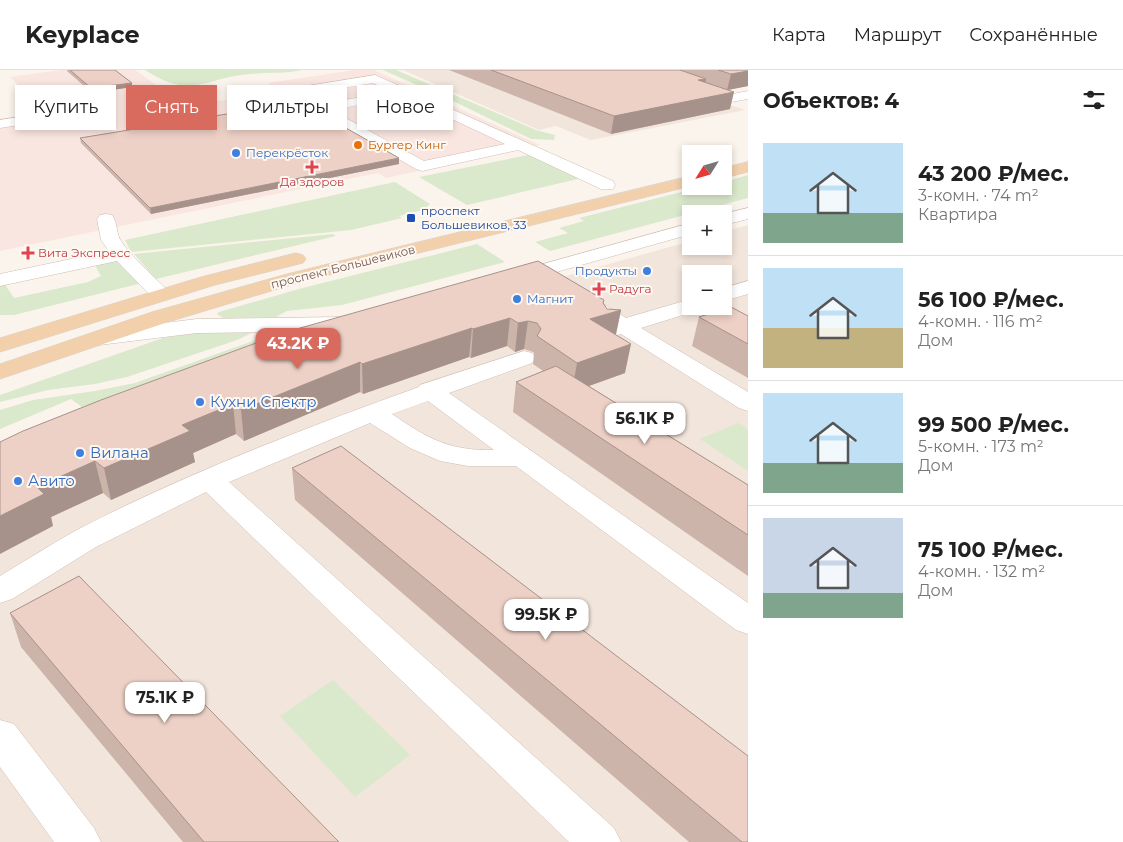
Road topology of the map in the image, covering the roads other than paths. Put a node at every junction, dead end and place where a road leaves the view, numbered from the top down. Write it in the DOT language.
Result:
graph roads {
  1 [pos="648,70"];
  2 [pos="338,85"];
  3 [pos="389,85"];
  4 [pos="748,95"];
  5 [pos="453,114"];
  6 [pos="15,122"];
  7 [pos="0,124"];
  8 [pos="347,124"];
  9 [pos="520,145"];
  10 [pos="682,167"];
  11 [pos="748,167"];
  12 [pos="732,171"];
  13 [pos="682,183"];
  14 [pos="607,185"];
  15 [pos="748,213"];
  16 [pos="732,218"];
  17 [pos="106,220"];
  18 [pos="682,231"];
  19 [pos="398,234"];
  20 [pos="122,254"];
  21 [pos="309,255"];
  22 [pos="534,272"];
  23 [pos="0,280"];
  24 [pos="496,282"];
  25 [pos="748,288"];
  26 [pos="732,293"];
  27 [pos="162,295"];
  28 [pos="682,308"];
  29 [pos="614,329"];
  30 [pos="99,338"];
  31 [pos="0,345"];
  32 [pos="279,345"];
  33 [pos="524,358"];
  34 [pos="0,372"];
  35 [pos="429,390"];
  36 [pos="748,403"];
  37 [pos="372,412"];
  38 [pos="523,458"];
  39 [pos="210,481"];
  40 [pos="0,591"];
  41 [pos="748,621"];
  42 [pos="0,736"];
  43 [pos="79,842"];
  44 [pos="599,842"];
  1 -- 4 [label="street"];
  2 -- 3 [label="street"];
  5 -- 9 [label="street"];
  6 -- 7 [label="street"];
  8 -- 9 [label="street"];
  9 -- 14 [label="street"];
  10 -- 14 [label="main road, проспект Большевиков"];
  11 -- 12 [label="main road"];
  13 -- 30 [label="main road, проспект Большевиков"];
  14 -- 19 [label="main road, проспект Большевиков"];
  15 -- 16 [label="street"];
  17 -- 20 [label="street"];
  18 -- 22 [label="street"];
  20 -- 23 [label="street"];
  20 -- 27 [label="street"];
  21 -- 27 [label="main road, проспект Большевиков"];
  22 -- 24 [label="street"];
  22 -- 29 [label="street"];
  25 -- 26 [label="street"];
  27 -- 31 [label="main road, проспект Большевиков"];
  28 -- 29 [label="street"];
  29 -- 36 [label="street"];
  30 -- 32 [label="street"];
  30 -- 34 [label="main road, проспект Большевиков"];
  33 -- 35 [label="street"];
  35 -- 37 [label="street"];
  35 -- 38 [label="street"];
  37 -- 38 [label="street"];
  37 -- 39 [label="street"];
  38 -- 41 [label="street"];
  39 -- 40 [label="street"];
  39 -- 44 [label="street"];
  42 -- 43 [label="street"];
}
